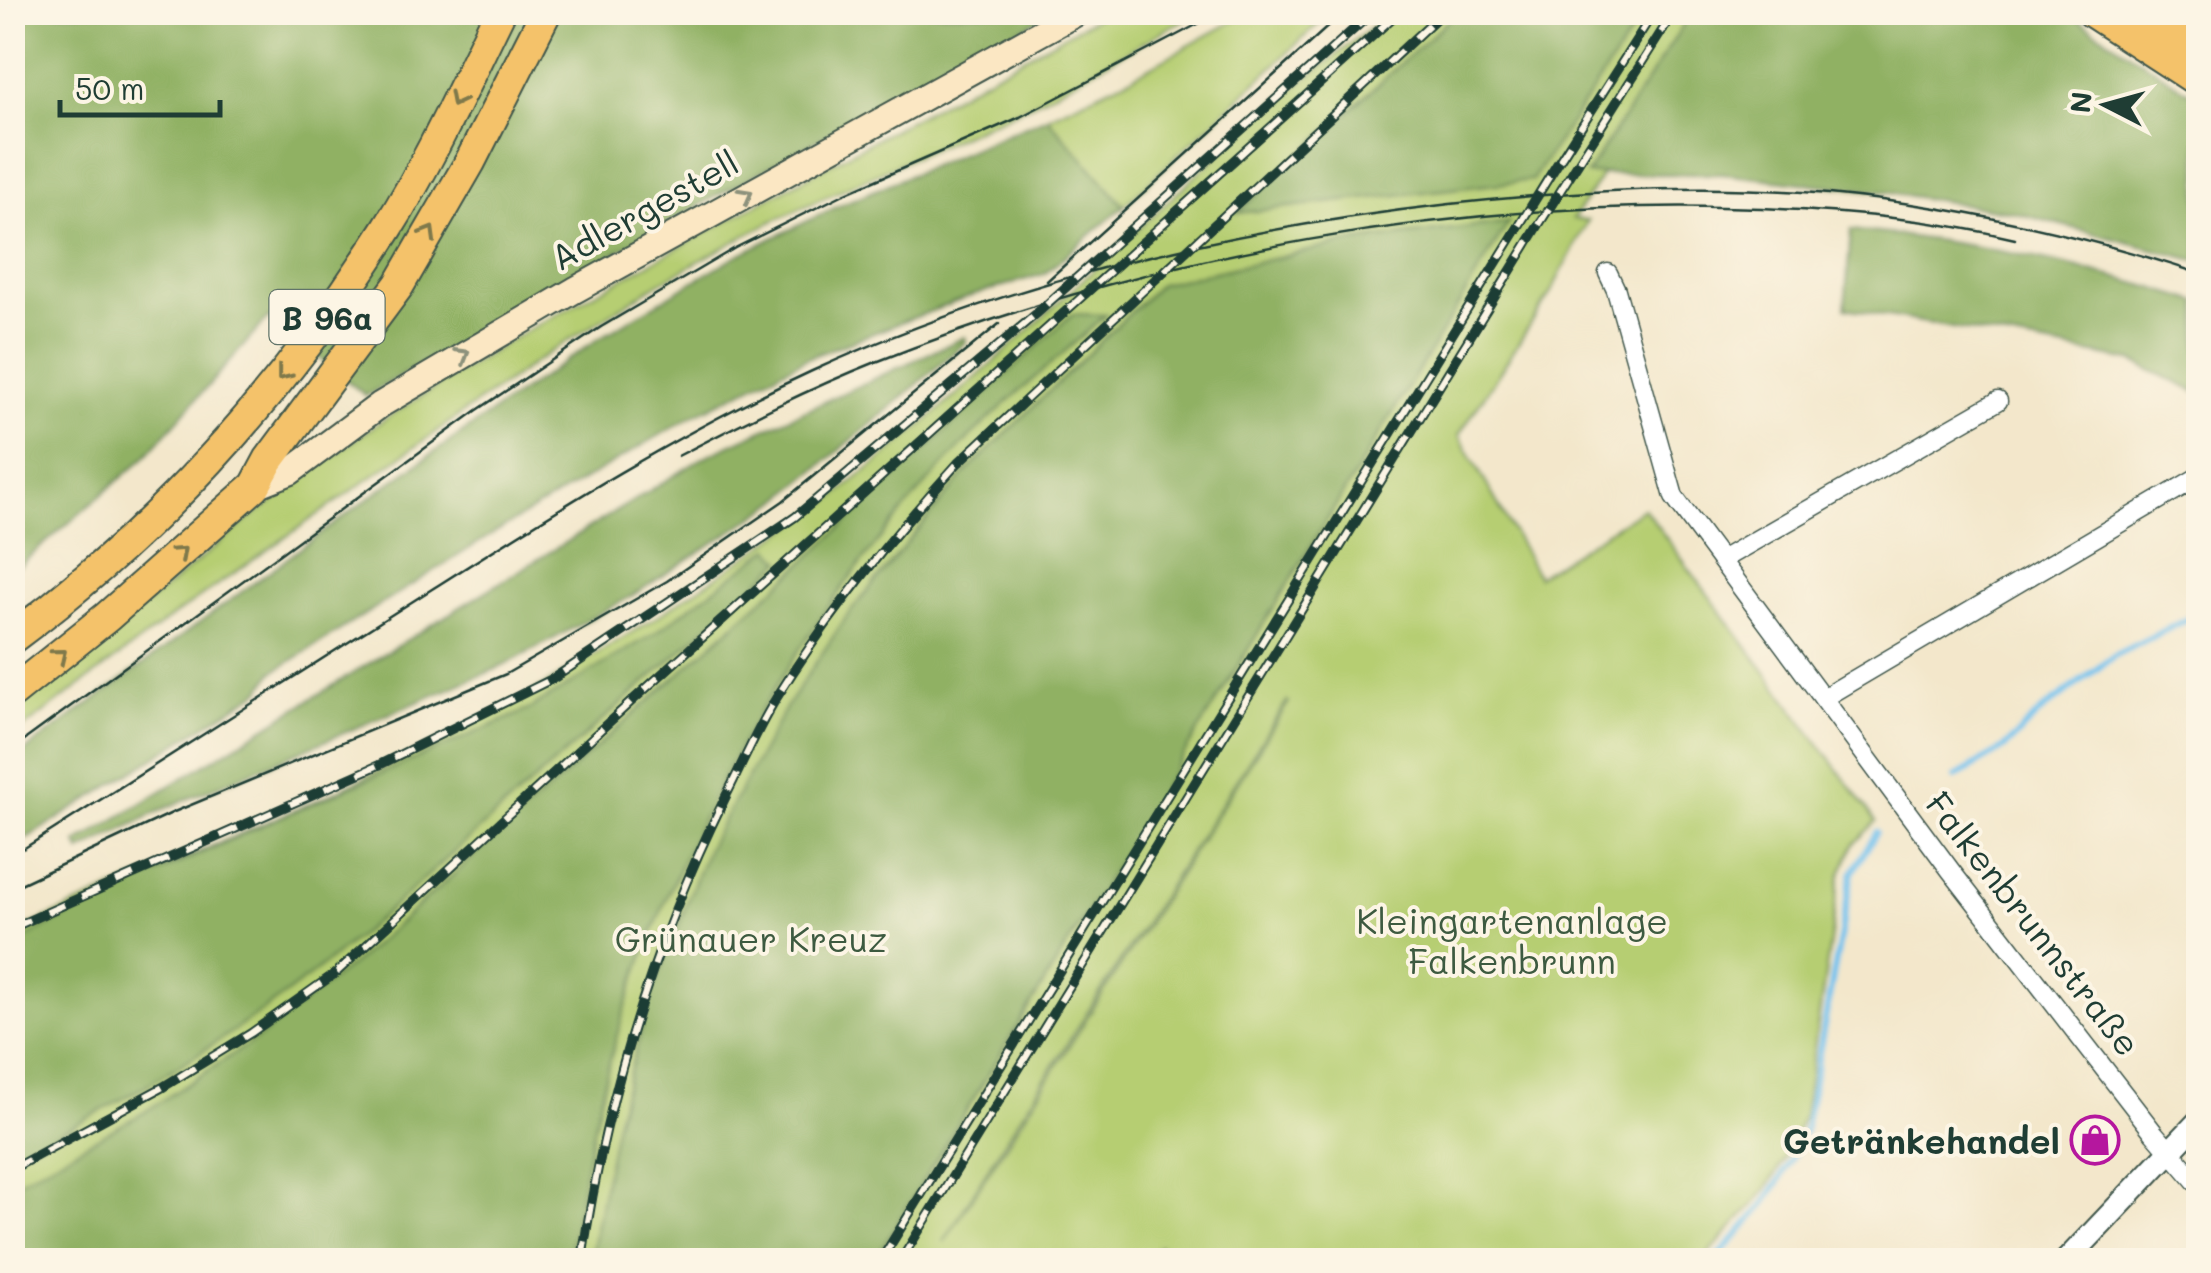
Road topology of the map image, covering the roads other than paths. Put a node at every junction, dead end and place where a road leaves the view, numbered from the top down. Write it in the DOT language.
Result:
graph roads {
  1 [pos="500,12"];
  2 [pos="546,12"];
  3 [pos="1078,12"];
  4 [pos="2092,12"];
  5 [pos="2142,26"];
  6 [pos="2198,52"];
  7 [pos="2198,82"];
  8 [pos="1608,273"];
  9 [pos="1998,401"];
  10 [pos="2198,477"];
  11 [pos="255,486"];
  12 [pos="1721,560"];
  13 [pos="12,638"];
  14 [pos="12,692"];
  15 [pos="1823,698"];
  16 [pos="2198,1122"];
  17 [pos="2170,1152"];
  18 [pos="2198,1184"];
  19 [pos="2067,1260"];
  1 -- 13 [label="main road, B 96a, one-way"];
  11 -- 2 [label="main road, Adlergestell / B 96a, one-way"];
  11 -- 3 [label="main road, Adlergestell, one-way"];
  4 -- 5 [label="main road"];
  5 -- 6 [label="main road"];
  5 -- 7 [label="main road"];
  8 -- 12 [label="street, Falkenbrunnstraße"];
  9 -- 12 [label="street"];
  10 -- 15 [label="street"];
  14 -- 11 [label="main road, Adlergestell / B 96a, one-way"];
  12 -- 15 [label="street, Falkenbrunnstraße"];
  15 -- 17 [label="street, Falkenbrunnstraße"];
  16 -- 17 [label="street"];
  17 -- 18 [label="street, Falkenbrunnstraße"];
  17 -- 19 [label="street"];
}
